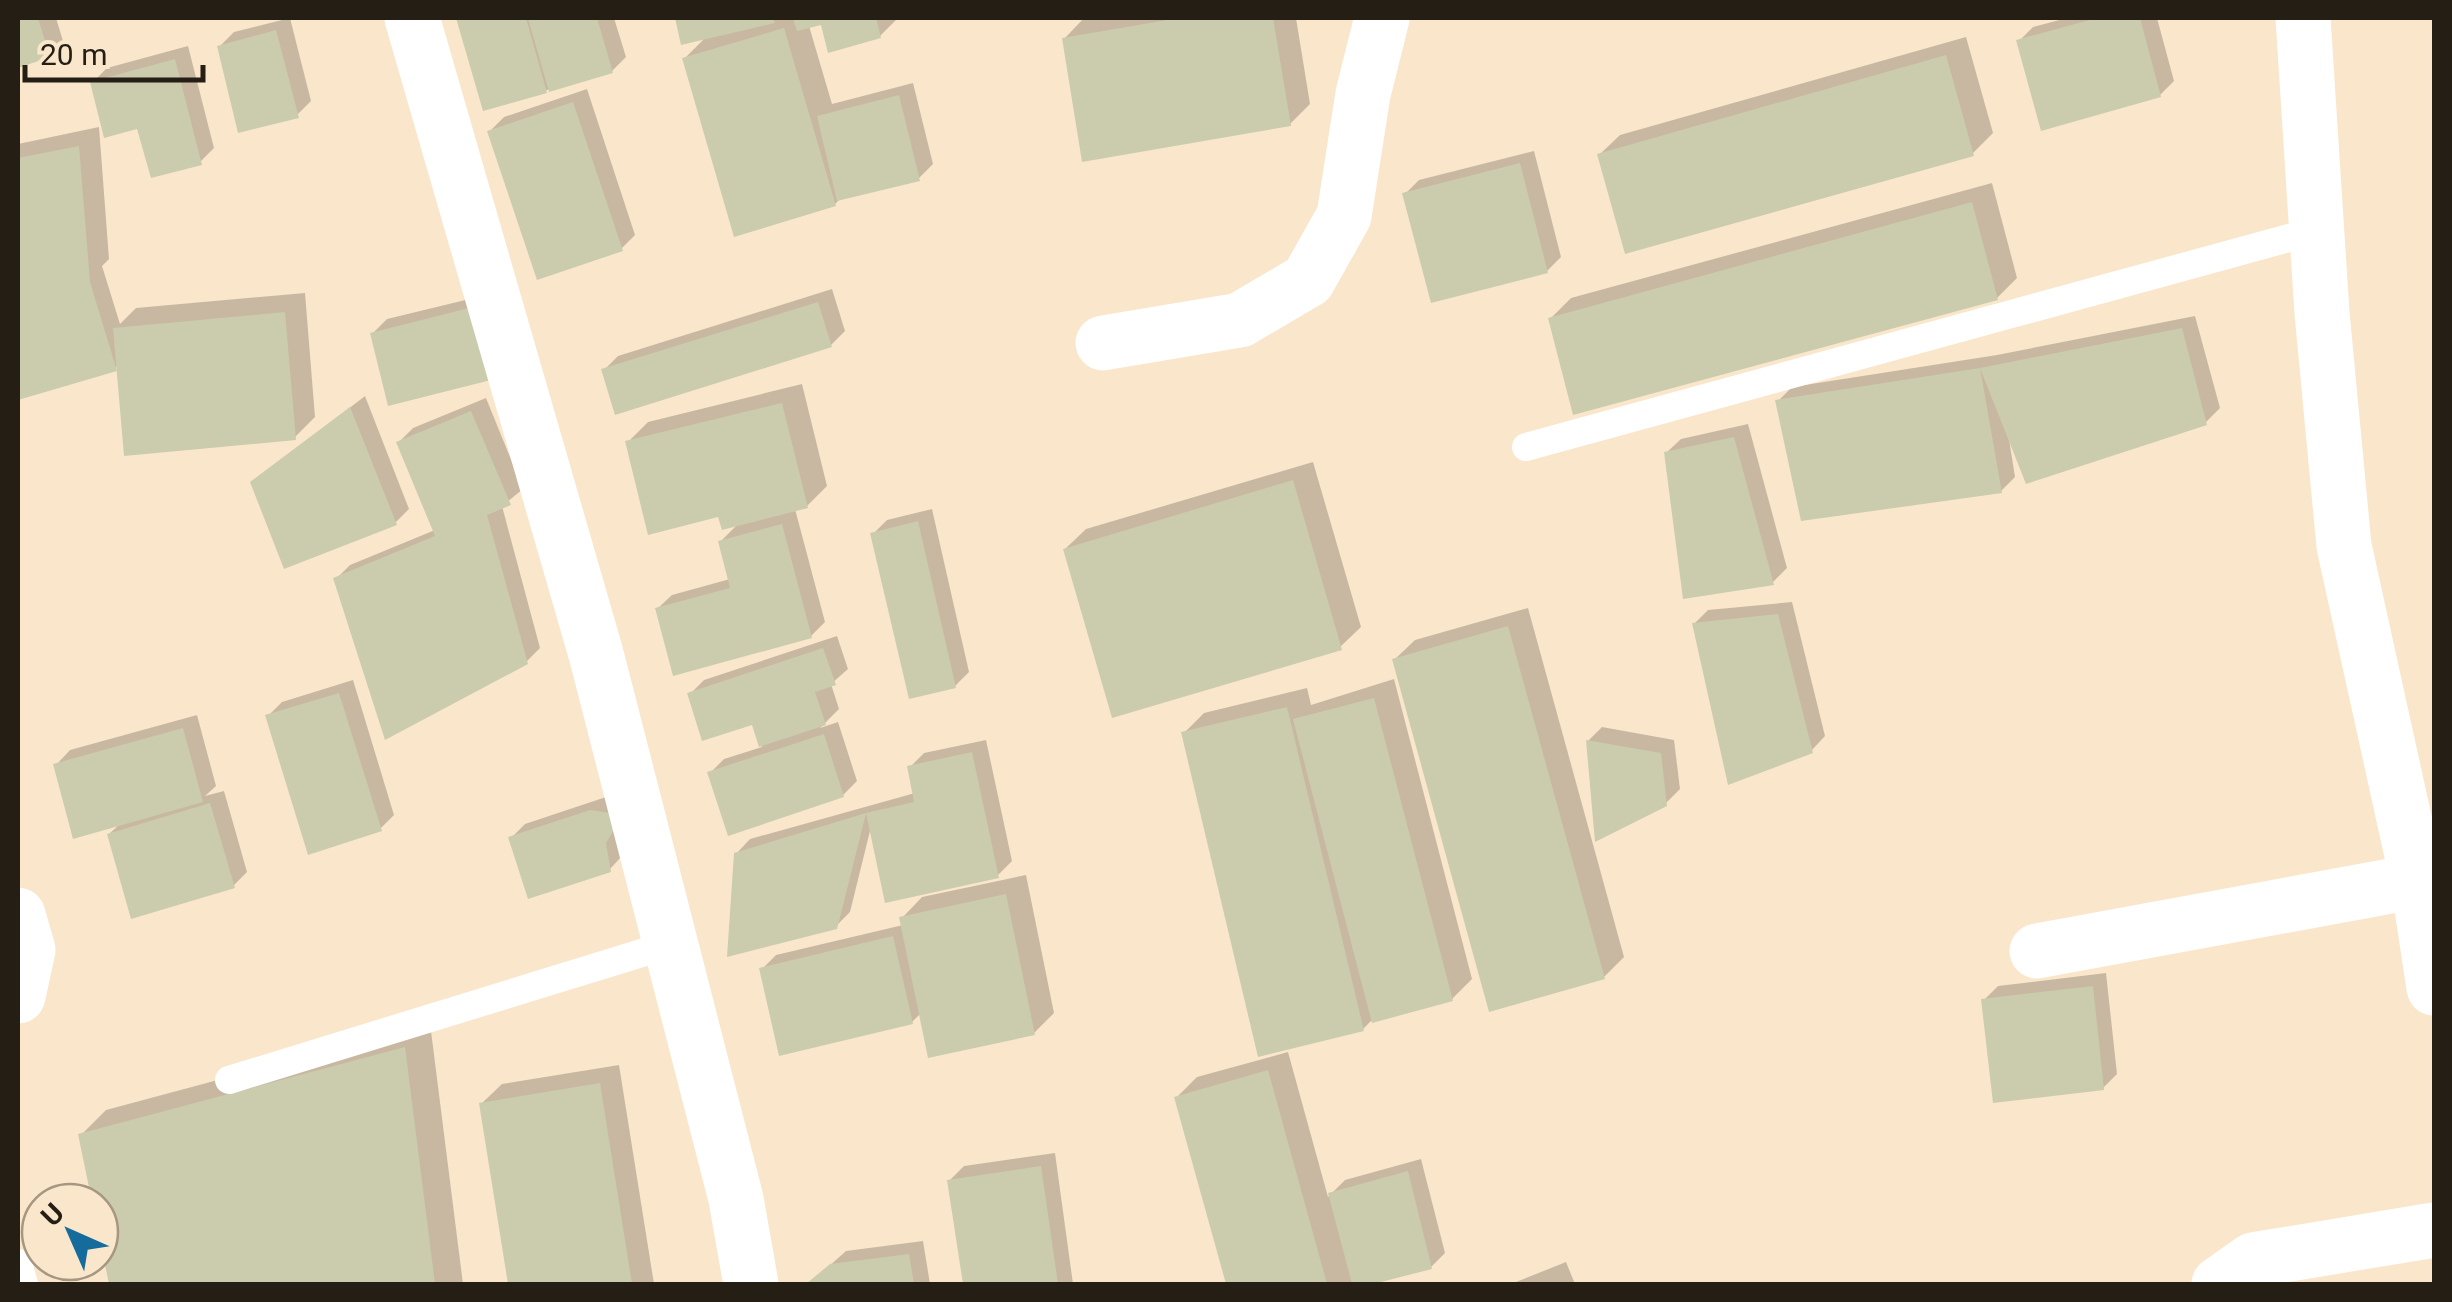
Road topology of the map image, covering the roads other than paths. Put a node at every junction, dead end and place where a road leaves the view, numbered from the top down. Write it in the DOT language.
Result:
graph roads {
  1 [pos="412,18"];
  2 [pos="1382,18"];
  3 [pos="2303,18"];
  4 [pos="2318,230"];
  5 [pos="1102,342"];
  6 [pos="1526,447"];
  7 [pos="2426,880"];
  8 [pos="18,915"];
  9 [pos="671,944"];
  10 [pos="2037,951"];
  11 [pos="2434,988"];
  12 [pos="19,992"];
  13 [pos="229,1080"];
  14 [pos="2434,1230"];
  15 [pos="18,1263"];
  16 [pos="24,1284"];
  17 [pos="752,1284"];
  18 [pos="2219,1284"];
  1 -- 9 [label="street"];
  2 -- 5 [label="street"];
  3 -- 4 [label="street"];
  4 -- 6 [label="lane"];
  4 -- 7 [label="street"];
  7 -- 10 [label="street"];
  7 -- 11 [label="street"];
  8 -- 12 [label="street"];
  9 -- 13 [label="lane"];
  9 -- 17 [label="street"];
  14 -- 18 [label="street"];
  15 -- 16 [label="lane"];
}
